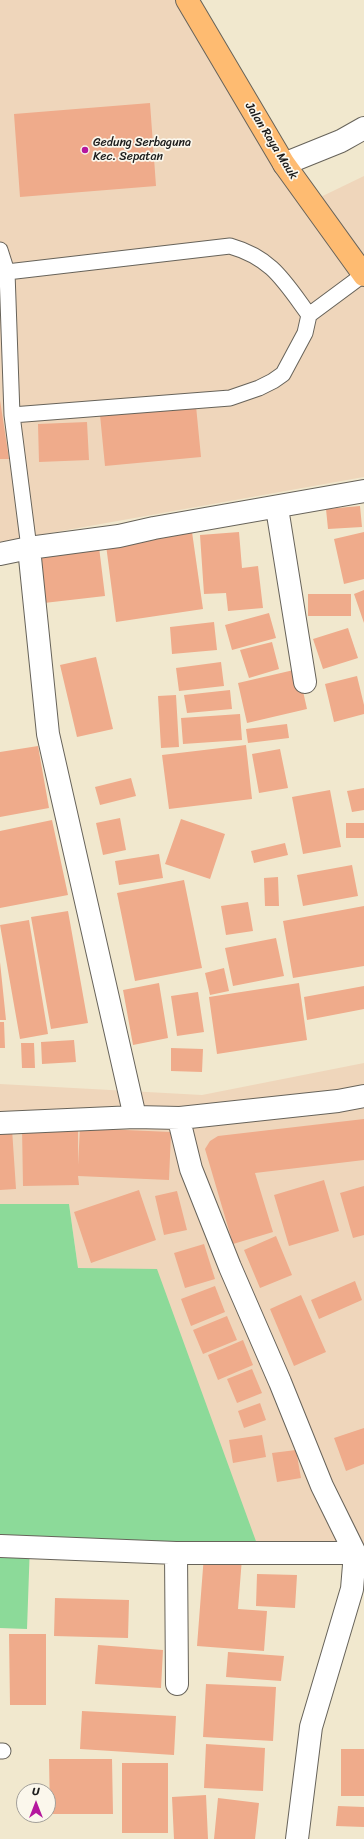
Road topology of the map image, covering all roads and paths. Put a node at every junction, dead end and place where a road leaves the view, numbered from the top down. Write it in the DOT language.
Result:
graph roads {
  1 [pos="187,0"];
  2 [pos="364,128"];
  3 [pos="284,164"];
  4 [pos="0,250"];
  5 [pos="7,272"];
  6 [pos="364,275"];
  7 [pos="309,315"];
  8 [pos="12,415"];
  9 [pos="364,491"];
  10 [pos="277,508"];
  11 [pos="29,548"];
  12 [pos="0,554"];
  13 [pos="305,682"];
  14 [pos="364,1096"];
  15 [pos="135,1117"];
  16 [pos="180,1118"];
  17 [pos="0,1123"];
  18 [pos="2,1546"];
  19 [pos="176,1552"];
  20 [pos="355,1552"];
  21 [pos="177,1684"];
  22 [pos="297,1839"];
  1 -- 3 [label="main road, Jalan Raya Mauk"];
  2 -- 3 [label="street"];
  3 -- 6 [label="main road, Jalan Raya Mauk"];
  4 -- 5 [label="lane"];
  5 -- 7 [label="lane"];
  5 -- 8 [label="lane"];
  6 -- 7 [label="lane"];
  7 -- 8 [label="lane"];
  8 -- 11 [label="lane"];
  9 -- 10 [label="street"];
  10 -- 11 [label="street"];
  10 -- 13 [label="street"];
  11 -- 12 [label="street"];
  11 -- 15 [label="street"];
  14 -- 16 [label="street"];
  15 -- 16 [label="street"];
  15 -- 17 [label="street"];
  16 -- 20 [label="street"];
  18 -- 19 [label="street"];
  19 -- 20 [label="street"];
  19 -- 21 [label="street"];
  20 -- 22 [label="street"];
}
